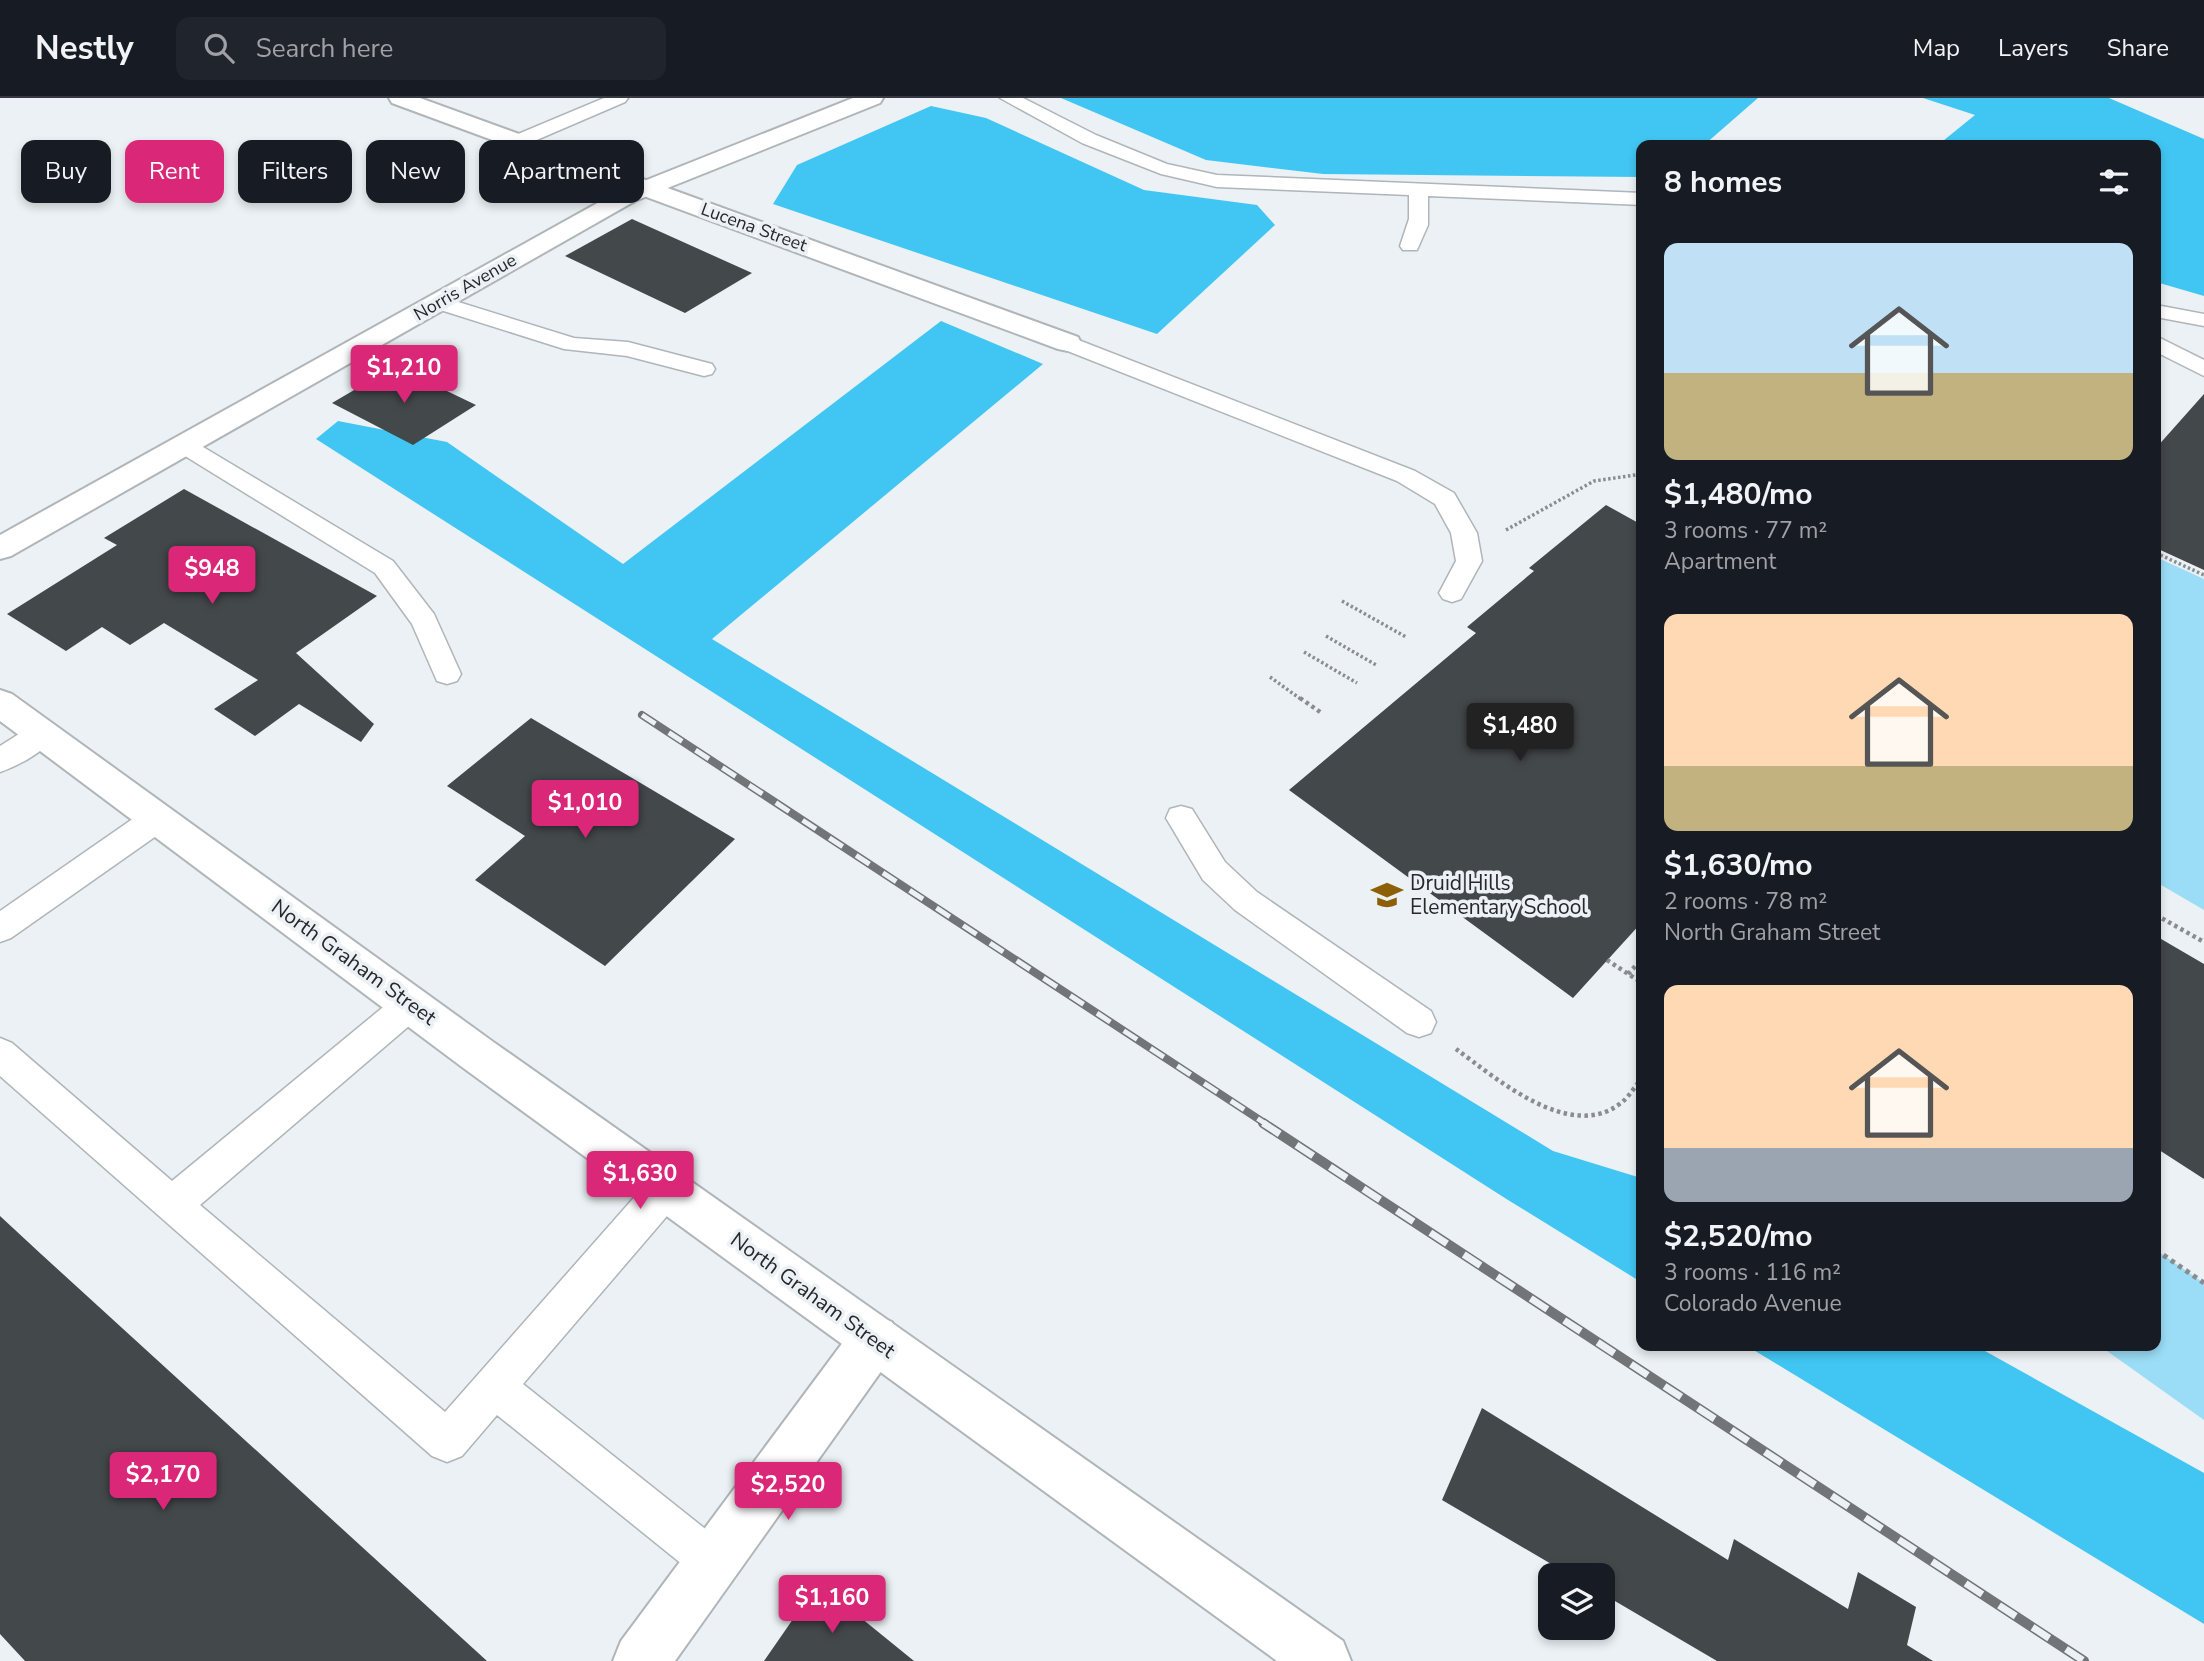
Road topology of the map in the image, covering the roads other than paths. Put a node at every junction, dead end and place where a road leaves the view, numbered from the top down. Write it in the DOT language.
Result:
graph roads {
  1 [pos="400,98"];
  2 [pos="619,98"];
  3 [pos="872,98"];
  4 [pos="1009,98"];
  5 [pos="515,140"];
  6 [pos="520,140"];
  7 [pos="644,187"];
  8 [pos="647,188"];
  9 [pos="1418,190"];
  10 [pos="1636,198"];
  11 [pos="1410,246"];
  12 [pos="439,302"];
  13 [pos="2161,312"];
  14 [pos="2204,320"];
  15 [pos="1068,343"];
  16 [pos="2161,346"];
  17 [pos="704,369"];
  18 [pos="2204,369"];
  19 [pos="185,446"];
  20 [pos="0,549"];
  21 [pos="1452,593"];
  22 [pos="447,674"];
  23 [pos="0,703"];
  24 [pos="43,733"];
  25 [pos="0,761"];
  26 [pos="158,818"];
  27 [pos="1181,818"];
  28 [pos="0,928"];
  29 [pos="411,1004"];
  30 [pos="1419,1022"];
  31 [pos="0,1054"];
  32 [pos="666,1189"];
  33 [pos="172,1205"];
  34 [pos="875,1339"];
  35 [pos="494,1387"];
  36 [pos="713,1562"];
  37 [pos="641,1661"];
  38 [pos="1323,1661"];
  1 -- 5 [label="street, Lucena Street"];
  2 -- 6 [label="lane"];
  3 -- 8 [label="street, Norris Avenue"];
  4 -- 9 [label="lane"];
  7 -- 8 [label="street, Lucena Street"];
  8 -- 12 [label="street, Norris Avenue"];
  8 -- 15 [label="street, Lucena Street"];
  9 -- 10 [label="lane"];
  9 -- 11 [label="lane"];
  12 -- 17 [label="lane"];
  12 -- 19 [label="street, Norris Avenue"];
  13 -- 14 [label="lane"];
  15 -- 21 [label="lane"];
  16 -- 18 [label="lane"];
  19 -- 20 [label="street, Norris Avenue"];
  19 -- 22 [label="lane"];
  23 -- 24 [label="street, North Graham Street"];
  24 -- 25 [label="lane"];
  24 -- 26 [label="street, North Graham Street"];
  26 -- 28 [label="lane"];
  26 -- 29 [label="street, North Graham Street"];
  27 -- 30 [label="lane"];
  29 -- 32 [label="street, North Graham Street"];
  29 -- 33 [label="lane"];
  31 -- 33 [label="lane"];
  32 -- 34 [label="street, North Graham Street"];
  32 -- 35 [label="lane"];
  33 -- 35 [label="lane"];
  34 -- 36 [label="street"];
  34 -- 38 [label="street, North Graham Street"];
  35 -- 36 [label="lane"];
  36 -- 37 [label="street"];
}
